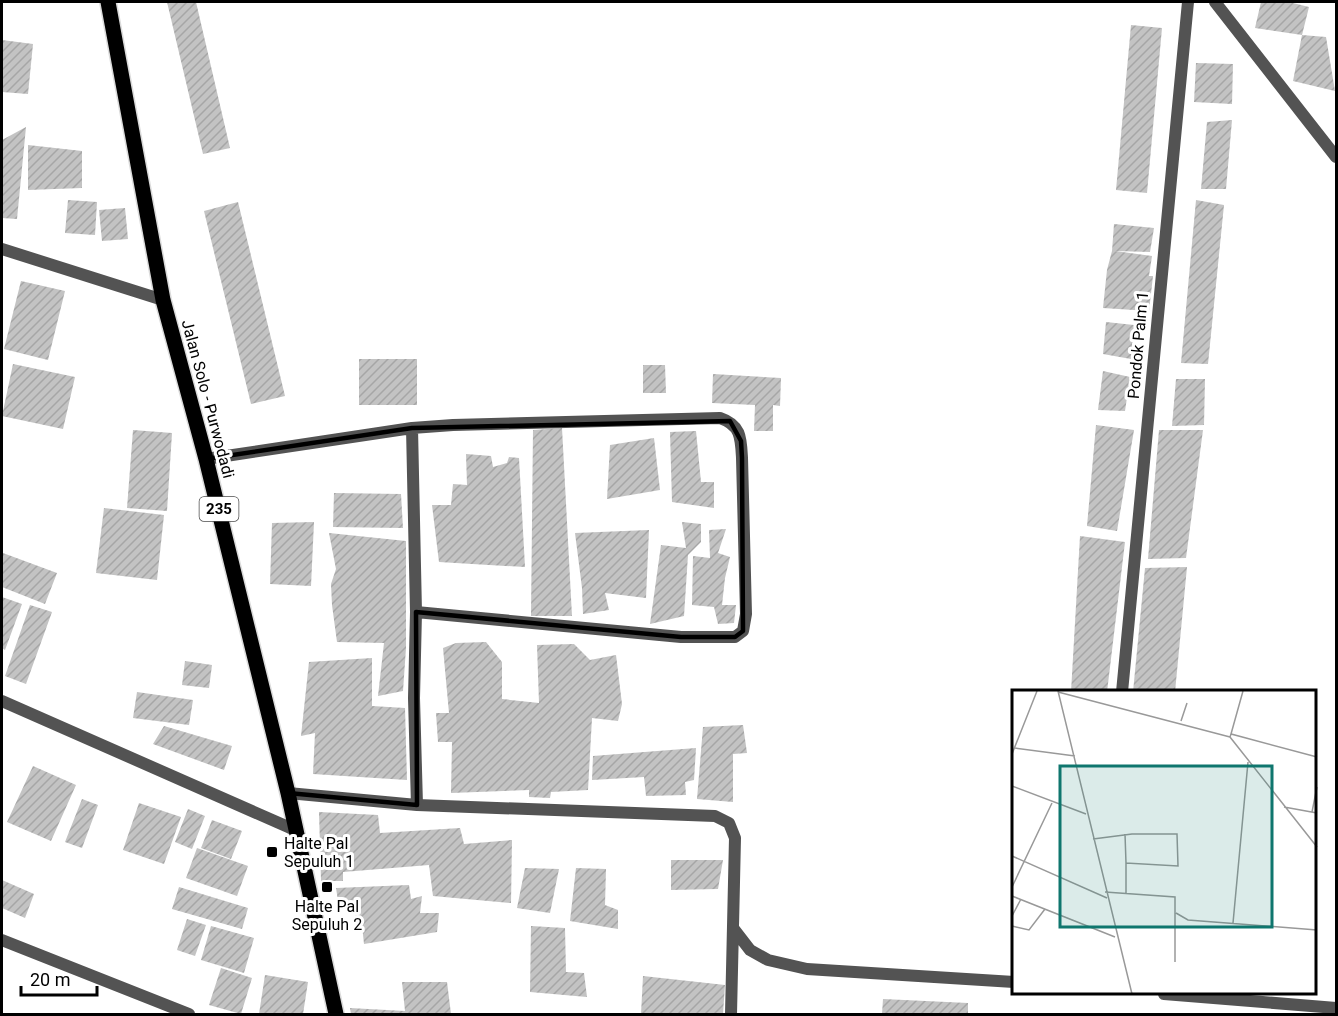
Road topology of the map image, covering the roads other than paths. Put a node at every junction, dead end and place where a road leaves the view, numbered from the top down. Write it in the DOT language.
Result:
graph roads {
  1 [pos="108,2"];
  2 [pos="1188,2"];
  3 [pos="1215,2"];
  4 [pos="1336,157"];
  5 [pos="2,249"];
  6 [pos="163,300"];
  7 [pos="412,428"];
  8 [pos="206,459"];
  9 [pos="416,612"];
  10 [pos="1122,690"];
  11 [pos="2,701"];
  12 [pos="288,793"];
  13 [pos="417,805"];
  14 [pos="295,831"];
  15 [pos="733,928"];
  16 [pos="2,940"];
  17 [pos="1012,982"];
  18 [pos="1187,995"];
  19 [pos="1336,1008"];
  20 [pos="189,1014"];
  21 [pos="336,1014"];
  22 [pos="731,1014"];
  1 -- 6 [label="main road, Jalan Solo - Purwodadi / 235"];
  2 -- 10 [label="street, Pondok Palm 1"];
  3 -- 4 [label="street"];
  5 -- 6 [label="street"];
  6 -- 8 [label="main road, Jalan Solo - Purwodadi / 235"];
  7 -- 8 [label="street"];
  7 -- 9 [label="street"];
  7 -- 9 [label="street"];
  8 -- 12 [label="main road, Jalan Solo - Purwodadi / 235"];
  9 -- 13 [label="street"];
  11 -- 14 [label="street"];
  12 -- 13 [label="street"];
  12 -- 14 [label="main road, Jalan Solo - Purwodadi / 235"];
  13 -- 15 [label="street"];
  14 -- 21 [label="main road, Jalan Solo - Purwodadi / 235"];
  15 -- 17 [label="street"];
  15 -- 22 [label="street"];
  16 -- 20 [label="street"];
  18 -- 19 [label="street"];
}
